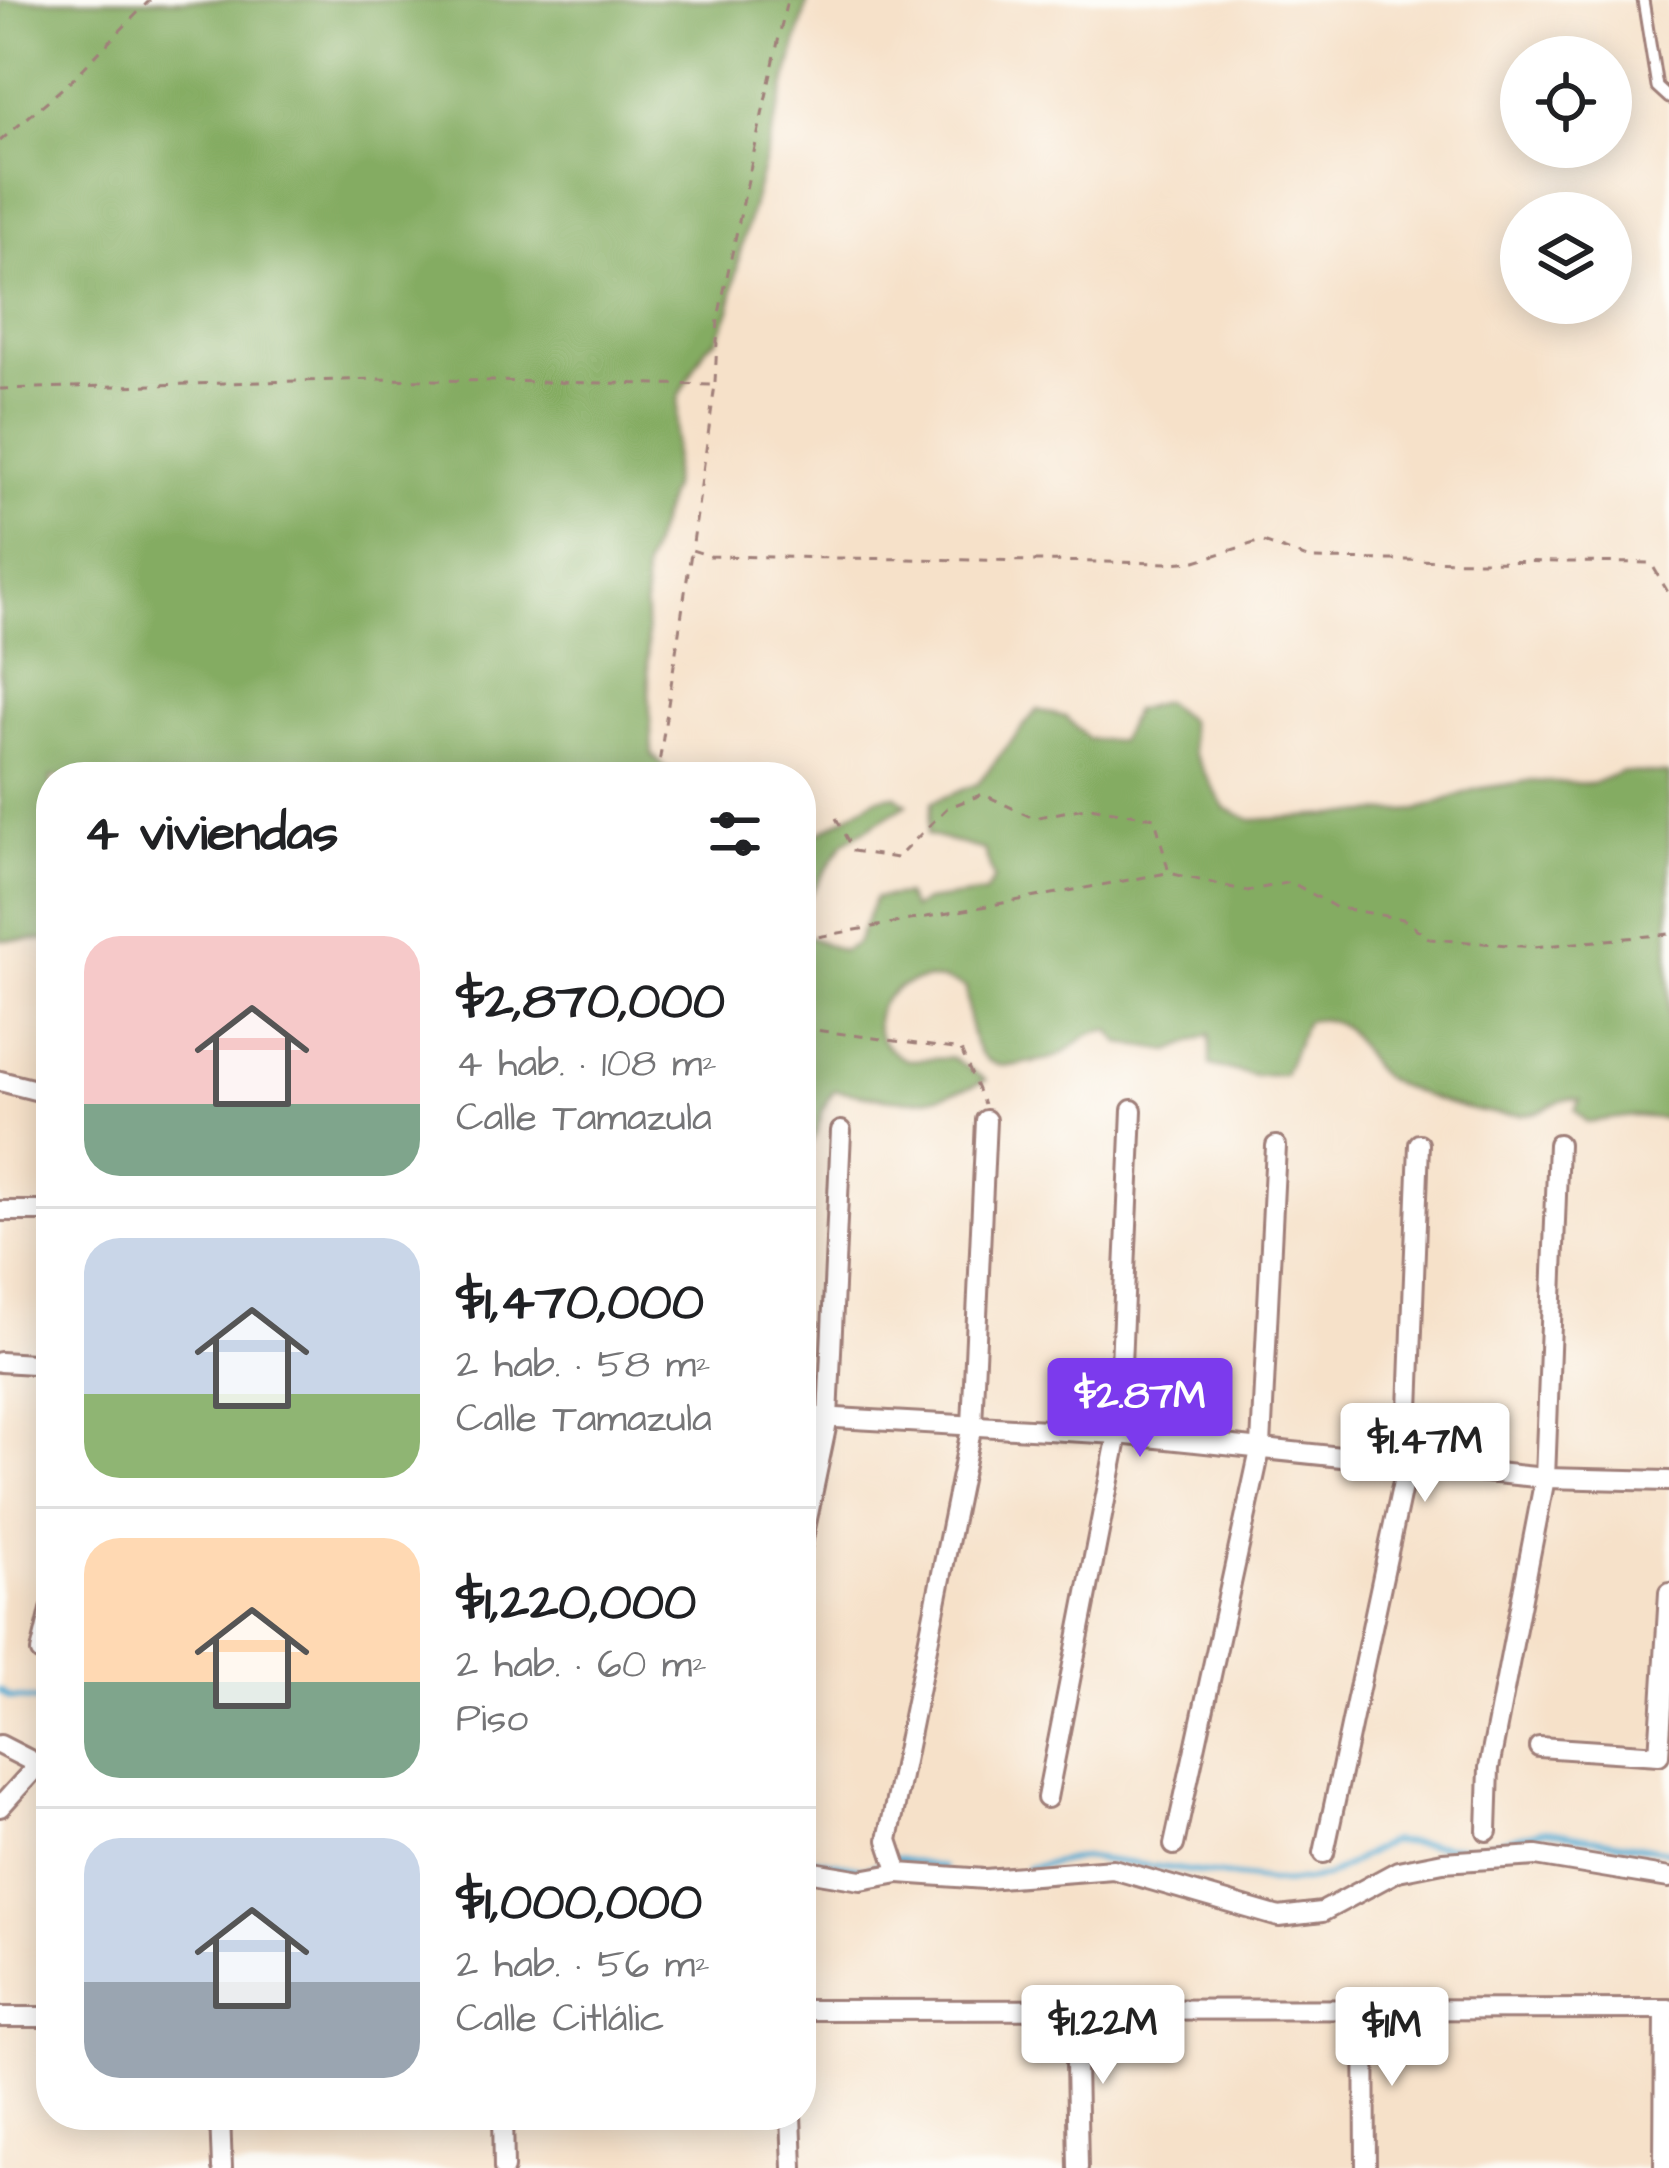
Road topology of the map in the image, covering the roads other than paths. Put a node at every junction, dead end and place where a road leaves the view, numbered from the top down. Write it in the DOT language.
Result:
graph roads {
  1 [pos="1643,0"];
  2 [pos="1669,98"];
  3 [pos="0,1081"];
  4 [pos="36,1090"];
  5 [pos="1132,1110"];
  6 [pos="986,1120"];
  7 [pos="841,1131"];
  8 [pos="1419,1144"];
  9 [pos="1558,1144"];
  10 [pos="1276,1146"];
  11 [pos="0,1211"];
  12 [pos="36,1211"];
  13 [pos="0,1362"];
  14 [pos="36,1364"];
  15 [pos="816,1417"];
  16 [pos="828,1418"];
  17 [pos="972,1425"];
  18 [pos="1118,1434"];
  19 [pos="1261,1446"];
  20 [pos="1407,1463"];
  21 [pos="816,1476"];
  22 [pos="1545,1478"];
  23 [pos="1669,1481"];
  24 [pos="1669,1593"];
  25 [pos="0,1745"];
  26 [pos="1539,1747"];
  27 [pos="36,1763"];
  28 [pos="36,1776"];
  29 [pos="1047,1798"];
  30 [pos="0,1807"];
  31 [pos="1487,1831"];
  32 [pos="1174,1845"];
  33 [pos="1324,1853"];
  34 [pos="816,1872"];
  35 [pos="899,1873"];
  36 [pos="1669,1878"];
  37 [pos="1075,2008"];
  38 [pos="1365,2009"];
  39 [pos="1667,2009"];
  40 [pos="816,2010"];
  41 [pos="36,2017"];
  42 [pos="0,2018"];
  43 [pos="221,2130"];
  44 [pos="503,2130"];
  45 [pos="792,2130"];
  46 [pos="222,2168"];
  47 [pos="504,2168"];
  48 [pos="793,2168"];
  49 [pos="1078,2168"];
  50 [pos="1366,2168"];
  51 [pos="1664,2168"];
  1 -- 2 [label="lane"];
  3 -- 4 [label="street"];
  5 -- 18 [label="street"];
  6 -- 17 [label="street"];
  7 -- 16 [label="street"];
  8 -- 20 [label="street"];
  9 -- 22 [label="street"];
  10 -- 19 [label="street"];
  11 -- 12 [label="street"];
  13 -- 14 [label="street"];
  15 -- 16 [label="street"];
  16 -- 17 [label="street"];
  16 -- 21 [label="street"];
  17 -- 18 [label="street"];
  17 -- 35 [label="street"];
  18 -- 19 [label="street"];
  18 -- 29 [label="street"];
  19 -- 20 [label="street"];
  19 -- 32 [label="street"];
  20 -- 22 [label="street"];
  20 -- 33 [label="street"];
  22 -- 23 [label="street"];
  22 -- 31 [label="street"];
  24 -- 26 [label="street"];
  25 -- 27 [label="street"];
  28 -- 30 [label="street"];
  34 -- 35 [label="street"];
  35 -- 36 [label="street"];
  37 -- 38 [label="street"];
  37 -- 40 [label="street"];
  37 -- 49 [label="street"];
  38 -- 39 [label="street"];
  38 -- 50 [label="street"];
  39 -- 51 [label="street"];
  41 -- 42 [label="street"];
  43 -- 46 [label="street"];
  44 -- 47 [label="street"];
  45 -- 48 [label="street"];
}
